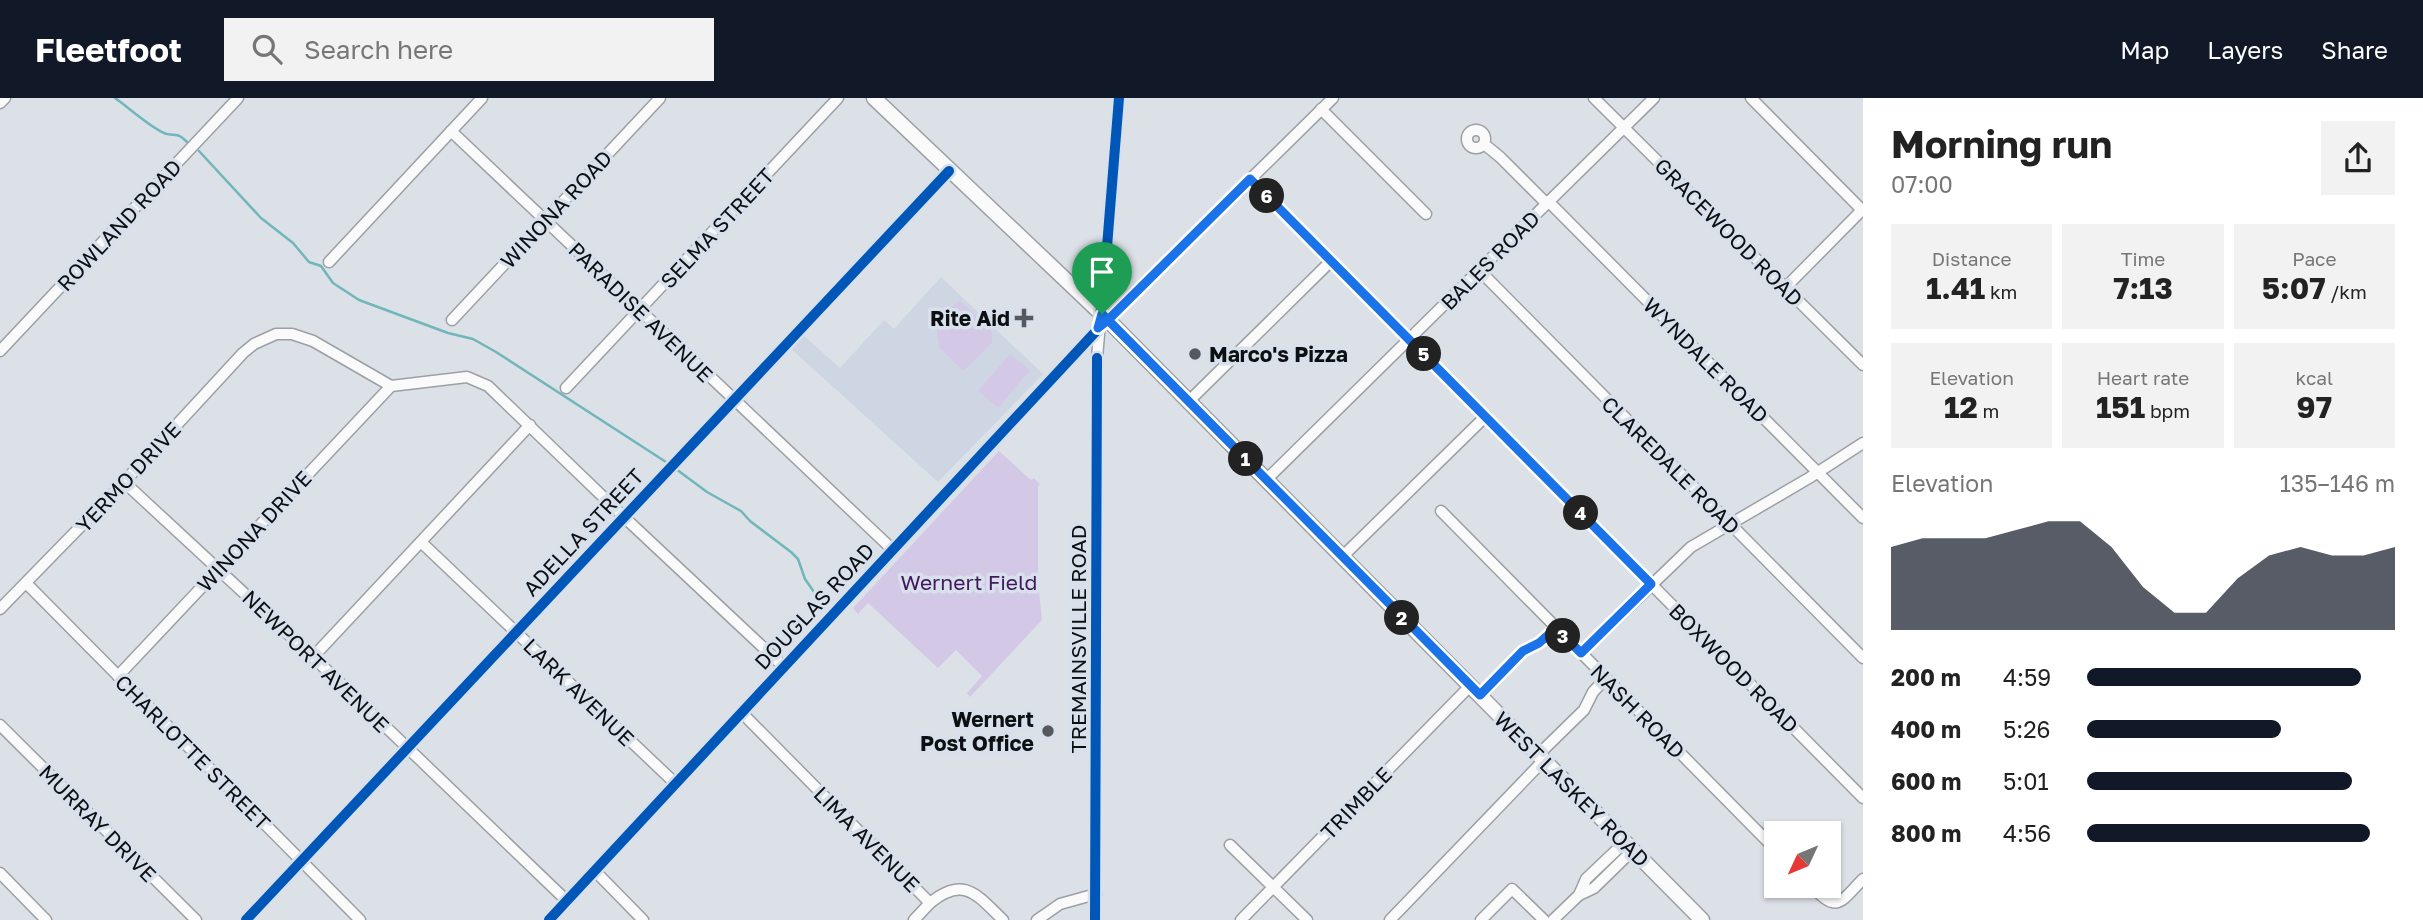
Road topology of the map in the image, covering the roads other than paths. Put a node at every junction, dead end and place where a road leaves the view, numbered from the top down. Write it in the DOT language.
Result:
graph roads {
  1 [pos="5,98"];
  2 [pos="239,98"];
  3 [pos="482,98"];
  4 [pos="660,98"];
  5 [pos="838,98"];
  6 [pos="874,98"];
  7 [pos="1119,98"];
  8 [pos="1333,98"];
  9 [pos="1594,98"];
  10 [pos="1654,98"];
  11 [pos="1751,98"];
  12 [pos="0,103"];
  13 [pos="1321,110"];
  14 [pos="1624,128"];
  15 [pos="451,131"];
  16 [pos="1484,144"];
  17 [pos="950,171"];
  18 [pos="1250,179"];
  19 [pos="1547,202"];
  20 [pos="1863,210"];
  21 [pos="1426,214"];
  22 [pos="545,220"];
  23 [pos="1331,261"];
  24 [pos="329,262"];
  25 [pos="1480,271"];
  26 [pos="1785,288"];
  27 [pos="640,309"];
  28 [pos="452,320"];
  29 [pos="1103,321"];
  30 [pos="1409,339"];
  31 [pos="0,351"];
  32 [pos="1863,365"];
  33 [pos="391,386"];
  34 [pos="566,388"];
  35 [pos="733,400"];
  36 [pos="1189,401"];
  37 [pos="1486,416"];
  38 [pos="530,425"];
  39 [pos="1863,443"];
  40 [pos="1817,472"];
  41 [pos="1266,480"];
  42 [pos="124,482"];
  43 [pos="1441,511"];
  44 [pos="624,517"];
  45 [pos="1863,518"];
  46 [pos="1729,523"];
  47 [pos="422,543"];
  48 [pos="893,550"];
  49 [pos="1342,557"];
  50 [pos="218,569"];
  51 [pos="26,583"];
  52 [pos="1651,584"];
  53 [pos="0,609"];
  54 [pos="1556,628"];
  55 [pos="516,632"];
  56 [pos="1581,653"];
  57 [pos="313,657"];
  58 [pos="1863,658"];
  59 [pos="784,667"];
  60 [pos="118,676"];
  61 [pos="1606,678"];
  62 [pos="1475,691"];
  63 [pos="742,713"];
  64 [pos="0,725"];
  65 [pos="407,748"];
  66 [pos="1541,758"];
  67 [pos="676,784"];
  68 [pos="1863,798"];
  69 [pos="1764,838"];
  70 [pos="1230,845"];
  71 [pos="1629,846"];
  72 [pos="301,861"];
  73 [pos="595,871"];
  74 [pos="0,873"];
  75 [pos="1863,879"];
  76 [pos="1274,888"];
  77 [pos="1096,894"];
  78 [pos="1824,898"];
  79 [pos="566,901"];
  80 [pos="930,903"];
  81 [pos="46,920"];
  82 [pos="195,920"];
  83 [pos="246,920"];
  84 [pos="360,920"];
  85 [pos="549,920"];
  86 [pos="643,920"];
  87 [pos="914,920"];
  88 [pos="1003,920"];
  89 [pos="1037,920"];
  90 [pos="1095,920"];
  91 [pos="1241,920"];
  92 [pos="1307,920"];
  93 [pos="1390,920"];
  94 [pos="1481,920"];
  95 [pos="1544,920"];
  96 [pos="1553,920"];
  97 [pos="1702,920"];
  1 -- 12 [label="street"];
  2 -- 31 [label="street, ROWLAND ROAD"];
  3 -- 15 [label="street"];
  4 -- 22 [label="street, WINONA ROAD"];
  5 -- 27 [label="street, SELMA STREET"];
  6 -- 17 [label="main road, WEST LASKEY ROAD"];
  7 -- 29 [label="street, TREMAINSVILLE ROAD"];
  8 -- 13 [label="street, DOUGLAS ROAD"];
  9 -- 14 [label="street, GRACEWOOD ROAD"];
  10 -- 14 [label="street, BALES ROAD"];
  11 -- 20 [label="street"];
  13 -- 18 [label="street, DOUGLAS ROAD"];
  13 -- 21 [label="street"];
  14 -- 19 [label="street, BALES ROAD"];
  14 -- 26 [label="street, GRACEWOOD ROAD"];
  15 -- 22 [label="street, PARADISE AVENUE"];
  15 -- 24 [label="street"];
  16 -- 19 [label="street, WYNDALE ROAD"];
  17 -- 29 [label="main road, WEST LASKEY ROAD"];
  17 -- 35 [label="street, ADELLA STREET"];
  18 -- 23 [label="street, BOXWOOD ROAD"];
  18 -- 29 [label="street, DOUGLAS ROAD"];
  19 -- 25 [label="street, BALES ROAD"];
  19 -- 40 [label="street, WYNDALE ROAD"];
  20 -- 26 [label="street"];
  22 -- 27 [label="street, PARADISE AVENUE"];
  22 -- 28 [label="street, WINONA ROAD"];
  23 -- 30 [label="street, BOXWOOD ROAD"];
  23 -- 36 [label="street"];
  25 -- 30 [label="street, BALES ROAD"];
  25 -- 46 [label="street, CLAREDALE ROAD"];
  26 -- 32 [label="street, GRACEWOOD ROAD"];
  27 -- 34 [label="street, SELMA STREET"];
  27 -- 35 [label="street, PARADISE AVENUE"];
  29 -- 36 [label="main road, WEST LASKEY ROAD"];
  29 -- 48 [label="street, DOUGLAS ROAD"];
  29 -- 77 [label="street, TREMAINSVILLE ROAD"];
  30 -- 37 [label="street, BOXWOOD ROAD"];
  30 -- 41 [label="street, BALES ROAD"];
  33 -- 38 [label="street"];
  33 -- 42 [label="street, YERMO DRIVE"];
  33 -- 50 [label="street, WINONA DRIVE"];
  35 -- 44 [label="street, ADELLA STREET"];
  35 -- 48 [label="street, PARADISE AVENUE"];
  36 -- 41 [label="main road, WEST LASKEY ROAD"];
  37 -- 49 [label="street"];
  37 -- 52 [label="street, BOXWOOD ROAD"];
  38 -- 44 [label="street"];
  38 -- 47 [label="street"];
  39 -- 40 [label="street"];
  40 -- 45 [label="street, WYNDALE ROAD"];
  40 -- 46 [label="street"];
  41 -- 49 [label="main road, WEST LASKEY ROAD"];
  42 -- 50 [label="street, NEWPORT AVENUE"];
  42 -- 51 [label="street, YERMO DRIVE"];
  43 -- 54 [label="street, NASH ROAD"];
  44 -- 55 [label="street, ADELLA STREET"];
  44 -- 59 [label="street"];
  46 -- 52 [label="street"];
  46 -- 58 [label="street, CLAREDALE ROAD"];
  47 -- 55 [label="street, LARK AVENUE"];
  47 -- 57 [label="street"];
  48 -- 59 [label="street, DOUGLAS ROAD"];
  49 -- 62 [label="main road, WEST LASKEY ROAD"];
  50 -- 57 [label="street, NEWPORT AVENUE"];
  50 -- 60 [label="street, WINONA DRIVE"];
  51 -- 53 [label="street, YERMO DRIVE"];
  51 -- 60 [label="street, CHARLOTTE STREET"];
  52 -- 56 [label="street"];
  52 -- 68 [label="street, BOXWOOD ROAD"];
  54 -- 56 [label="street, NASH ROAD"];
  54 -- 62 [label="street, TRIMBLE"];
  55 -- 65 [label="street, ADELLA STREET"];
  55 -- 67 [label="street, LARK AVENUE"];
  56 -- 61 [label="street, NASH ROAD"];
  57 -- 65 [label="street, NEWPORT AVENUE"];
  59 -- 63 [label="street, DOUGLAS ROAD"];
  60 -- 72 [label="street, CHARLOTTE STREET"];
  61 -- 66 [label="street"];
  61 -- 69 [label="street, NASH ROAD"];
  62 -- 66 [label="main road, WEST LASKEY ROAD"];
  62 -- 76 [label="street, TRIMBLE"];
  63 -- 67 [label="street, DOUGLAS ROAD"];
  63 -- 80 [label="street, LIMA AVENUE"];
  64 -- 82 [label="street, MURRAY DRIVE"];
  65 -- 72 [label="street, ADELLA STREET"];
  65 -- 79 [label="street, NEWPORT AVENUE"];
  66 -- 71 [label="main road, WEST LASKEY ROAD"];
  66 -- 93 [label="street"];
  67 -- 73 [label="street, DOUGLAS ROAD"];
  70 -- 76 [label="street"];
  71 -- 96 [label="street"];
  71 -- 97 [label="main road, WEST LASKEY ROAD"];
  72 -- 83 [label="street, ADELLA STREET"];
  72 -- 84 [label="street, CHARLOTTE STREET"];
  73 -- 79 [label="street, DOUGLAS ROAD"];
  73 -- 86 [label="street"];
  74 -- 81 [label="street"];
  75 -- 78 [label="street"];
  76 -- 91 [label="street, TRIMBLE"];
  76 -- 92 [label="street"];
  77 -- 89 [label="street"];
  77 -- 90 [label="street, TREMAINSVILLE ROAD"];
  79 -- 85 [label="street, DOUGLAS ROAD"];
  80 -- 87 [label="street"];
  80 -- 88 [label="street, LIMA AVENUE"];
  94 -- 95 [label="street"];
}
